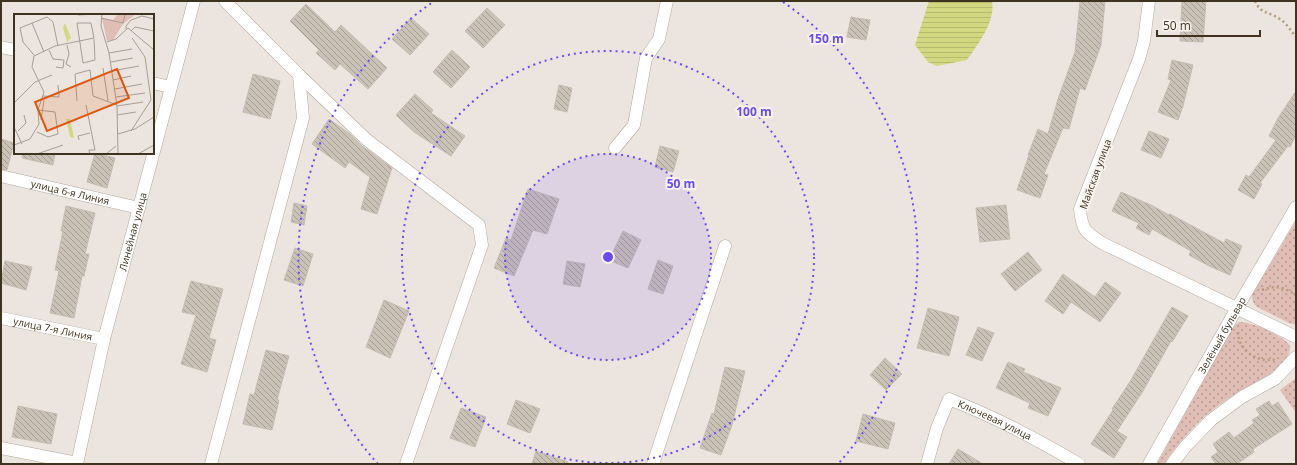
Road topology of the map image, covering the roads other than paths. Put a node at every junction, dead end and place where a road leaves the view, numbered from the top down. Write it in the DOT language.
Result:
graph roads {
  1 [pos="194,1"];
  2 [pos="225,1"];
  3 [pos="666,1"];
  4 [pos="1149,1"];
  5 [pos="1,47"];
  6 [pos="14,50"];
  7 [pos="299,75"];
  8 [pos="154,83"];
  9 [pos="170,87"];
  10 [pos="615,148"];
  11 [pos="154,149"];
  12 [pos="153,154"];
  13 [pos="1,176"];
  14 [pos="1296,207"];
  15 [pos="139,208"];
  16 [pos="725,246"];
  17 [pos="1240,309"];
  18 [pos="1,318"];
  19 [pos="1296,337"];
  20 [pos="104,339"];
  21 [pos="1296,357"];
  22 [pos="1,448"];
  23 [pos="77,464"];
  24 [pos="211,464"];
  25 [pos="406,464"];
  26 [pos="653,464"];
  27 [pos="927,464"];
  28 [pos="1079,464"];
  29 [pos="1149,464"];
  30 [pos="1172,464"];
  1 -- 9 [label="street, Линейная улица"];
  2 -- 7 [label="street"];
  3 -- 10 [label="street"];
  4 -- 17 [label="street, Майская улица"];
  5 -- 6 [label="street"];
  7 -- 24 [label="street"];
  7 -- 25 [label="street"];
  8 -- 9 [label="street"];
  9 -- 11 [label="street, Линейная улица"];
  12 -- 15 [label="street, Линейная улица"];
  13 -- 15 [label="street, улица 6-я Линия"];
  14 -- 17 [label="street, Зелёный бульвар"];
  15 -- 20 [label="street, Линейная улица"];
  16 -- 26 [label="street"];
  17 -- 19 [label="street, Майская улица"];
  17 -- 29 [label="street, Зелёный бульвар"];
  18 -- 20 [label="street, улица 7-я Линия"];
  20 -- 23 [label="street, Линейная улица"];
  21 -- 30 [label="street"];
  22 -- 23 [label="street"];
  27 -- 28 [label="street, Ключевая улица"];
}
